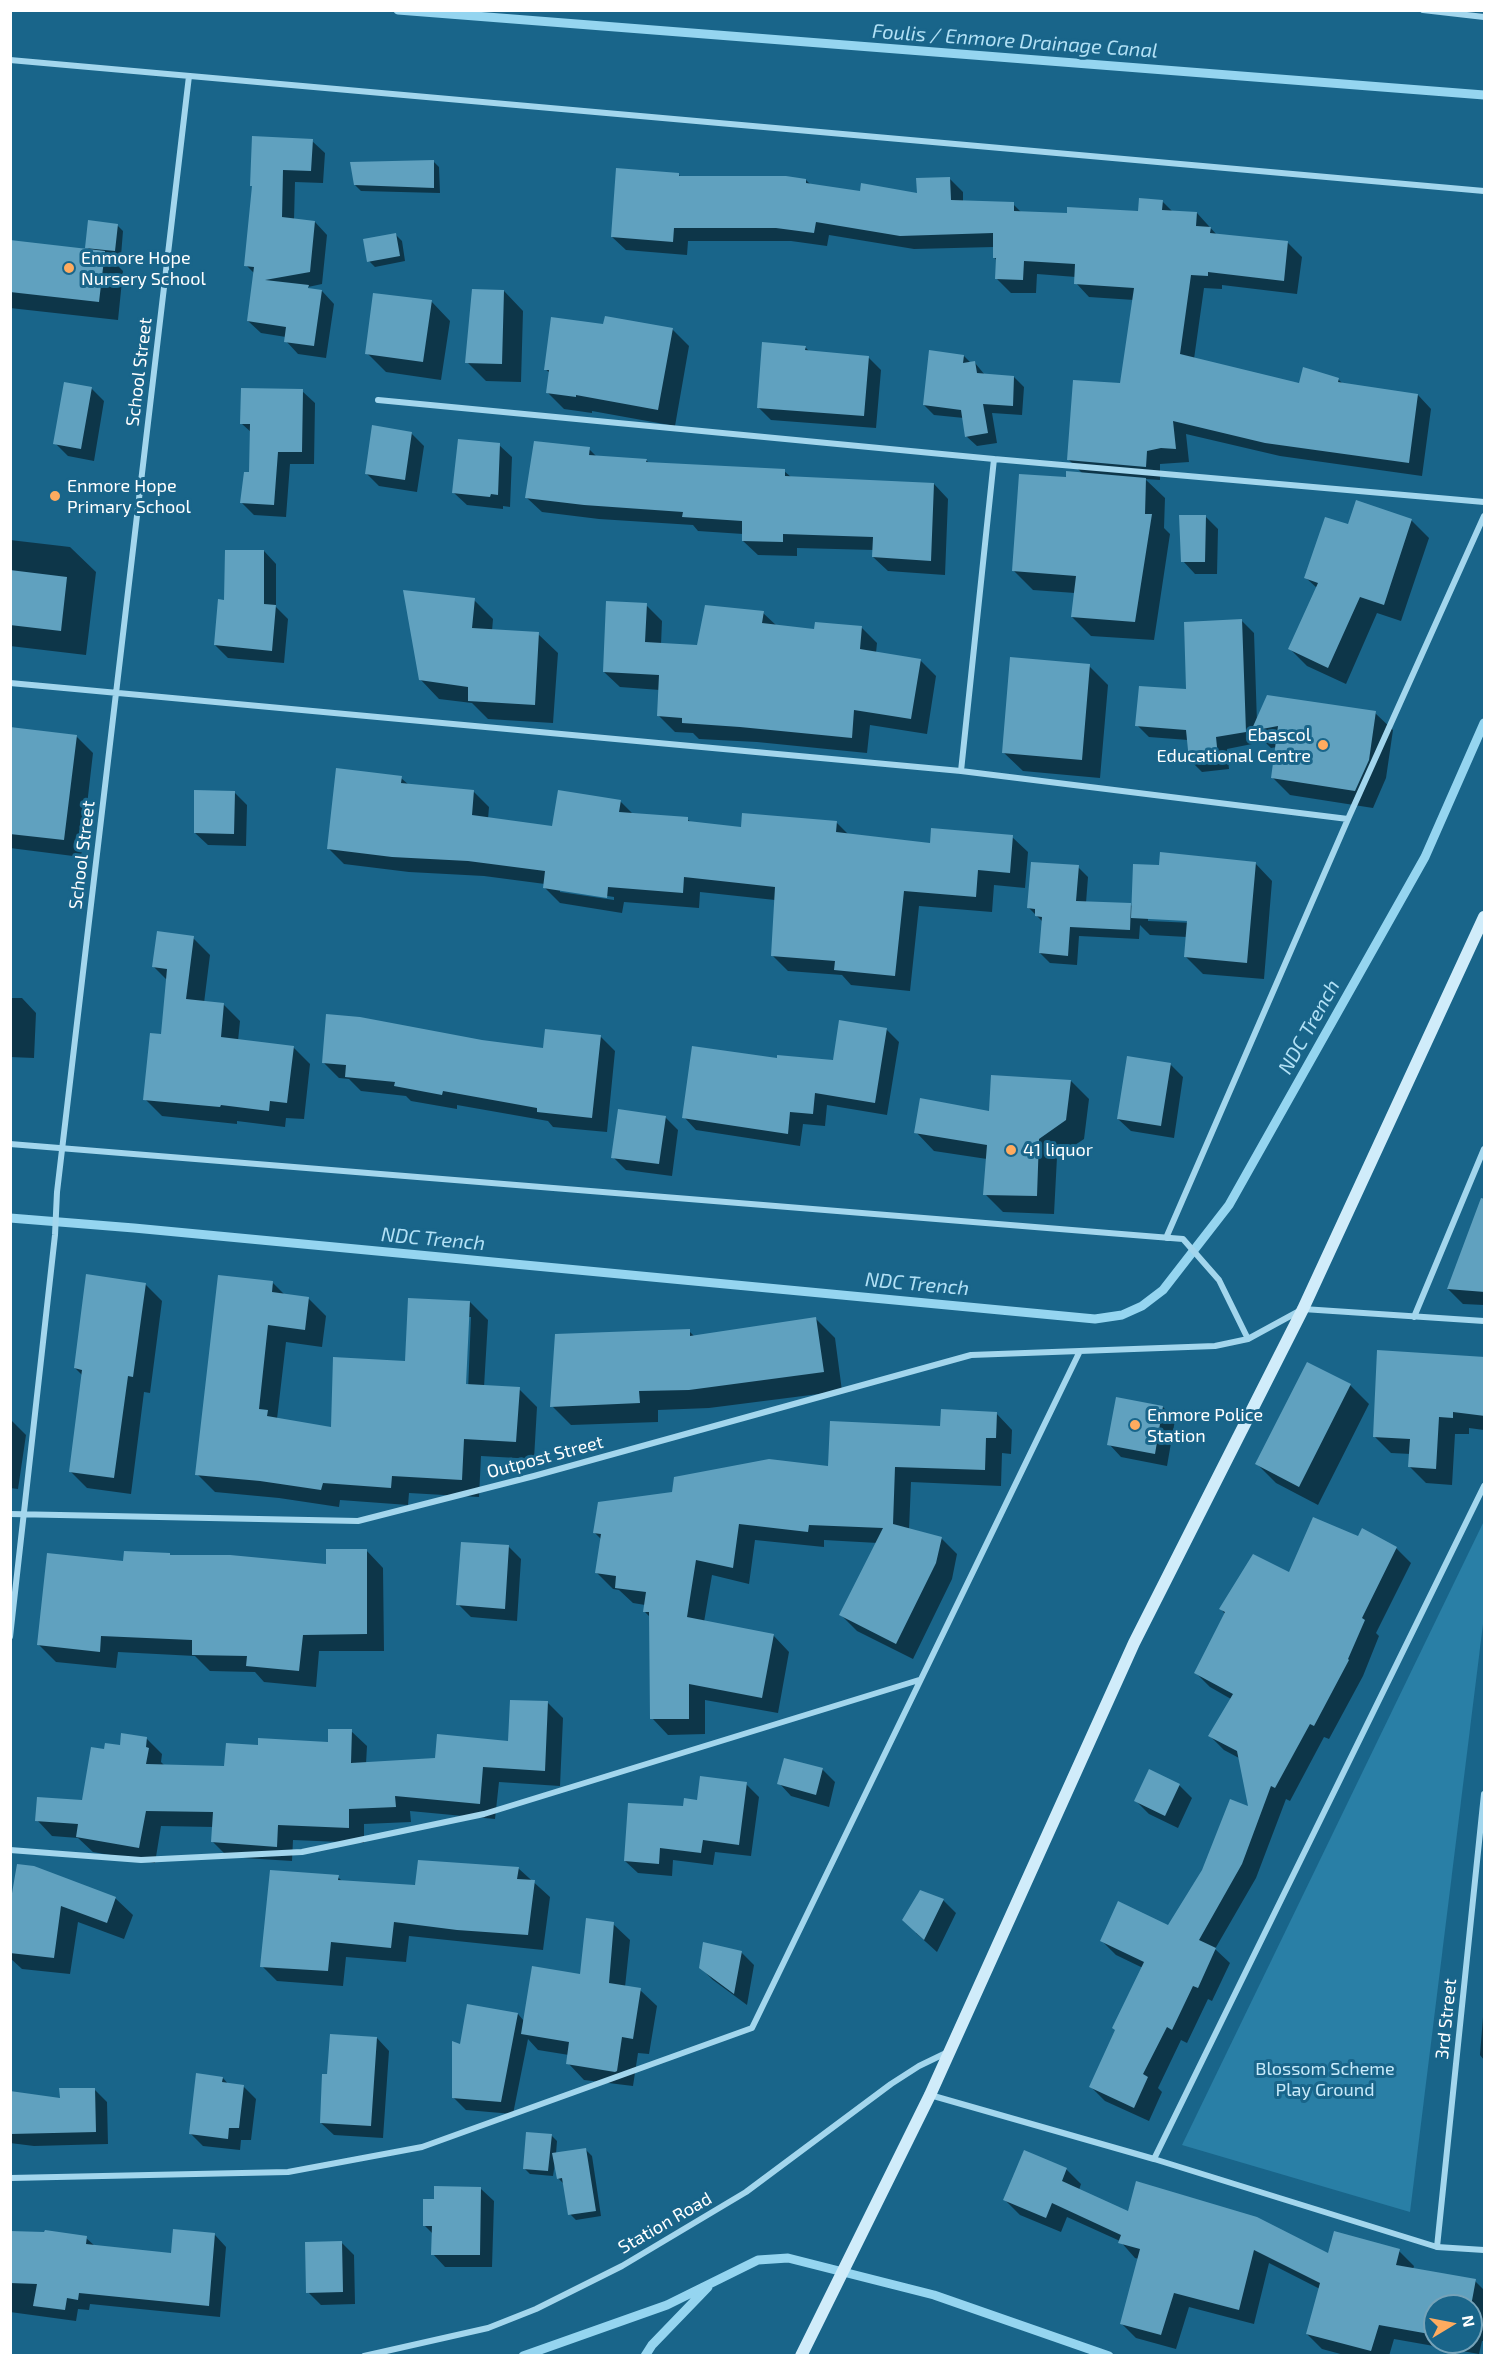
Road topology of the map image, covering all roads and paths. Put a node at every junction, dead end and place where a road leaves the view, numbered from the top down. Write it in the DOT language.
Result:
graph roads {
  1 [pos="1423,10"];
  2 [pos="1485,17"];
  3 [pos="10,60"];
  4 [pos="189,76"];
  5 [pos="1485,191"];
  6 [pos="378,400"];
  7 [pos="994,459"];
  8 [pos="1485,502"];
  9 [pos="1485,516"];
  10 [pos="10,683"];
  11 [pos="117,693"];
  12 [pos="961,771"];
  13 [pos="1348,819"];
  14 [pos="1485,917"];
  15 [pos="10,1144"];
  16 [pos="62,1149"];
  17 [pos="1485,1149"];
  18 [pos="1166,1238"];
  19 [pos="1303,1310"];
  20 [pos="1414,1317"];
  21 [pos="1485,1321"];
  22 [pos="1248,1339"];
  23 [pos="1078,1353"];
  24 [pos="1485,1486"];
  25 [pos="10,1514"];
  26 [pos="24,1515"];
  27 [pos="10,1637"];
  28 [pos="919,1680"];
  29 [pos="1485,1794"];
  30 [pos="10,1850"];
  31 [pos="949,2052"];
  32 [pos="930,2095"];
  33 [pos="1155,2159"];
  34 [pos="10,2178"];
  35 [pos="1437,2247"];
  36 [pos="1485,2250"];
  37 [pos="364,2355"];
  38 [pos="801,2355"];
  1 -- 2 [label="street"];
  3 -- 4 [label="street"];
  4 -- 5 [label="street"];
  4 -- 11 [label="street, School Street"];
  6 -- 7 [label="street"];
  7 -- 8 [label="street"];
  7 -- 12 [label="street"];
  9 -- 13 [label="street"];
  10 -- 11 [label="street"];
  11 -- 12 [label="street"];
  11 -- 16 [label="street, School Street"];
  12 -- 13 [label="street"];
  13 -- 18 [label="street"];
  14 -- 19 [label="main road"];
  15 -- 16 [label="street"];
  16 -- 18 [label="street"];
  16 -- 26 [label="street, School Street"];
  17 -- 20 [label="street"];
  18 -- 22 [label="street"];
  19 -- 20 [label="street"];
  19 -- 22 [label="street, Outpost Street"];
  19 -- 31 [label="main road"];
  20 -- 21 [label="street"];
  22 -- 23 [label="street, Outpost Street"];
  23 -- 26 [label="street, Outpost Street"];
  23 -- 28 [label="street"];
  24 -- 33 [label="street"];
  25 -- 26 [label="street, Outpost Street"];
  26 -- 27 [label="street, School Street"];
  28 -- 30 [label="street"];
  28 -- 34 [label="street"];
  29 -- 35 [label="street, 3rd Street"];
  31 -- 32 [label="main road"];
  31 -- 37 [label="street, Station Road"];
  32 -- 33 [label="street"];
  32 -- 38 [label="main road"];
  33 -- 35 [label="street"];
  35 -- 36 [label="street"];
}
